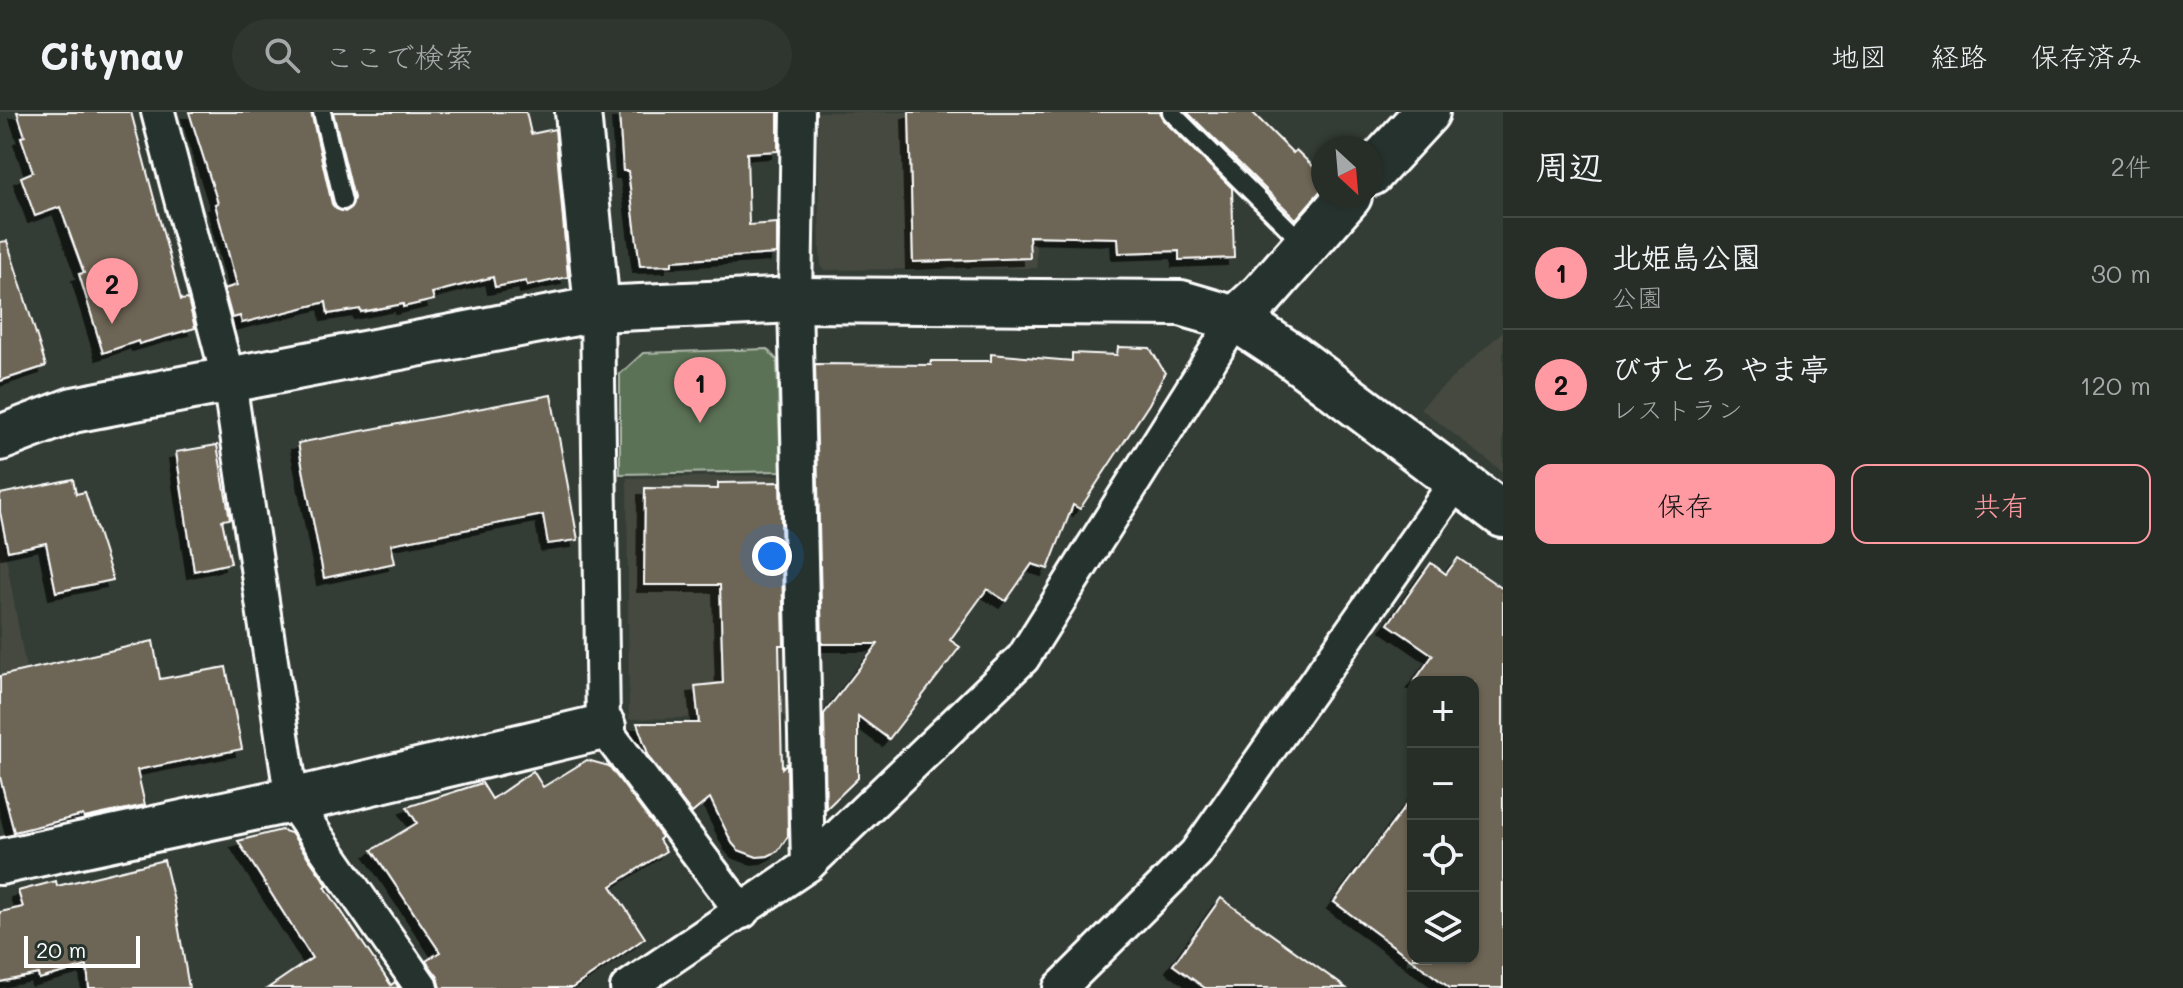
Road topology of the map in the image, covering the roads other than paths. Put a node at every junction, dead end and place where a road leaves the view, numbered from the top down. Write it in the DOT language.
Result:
graph roads {
  1 [pos="158,112"];
  2 [pos="322,112"];
  3 [pos="578,112"];
  4 [pos="798,112"];
  5 [pos="1171,112"];
  6 [pos="1427,112"];
  7 [pos="1383,160"];
  8 [pos="343,201"];
  9 [pos="1338,208"];
  10 [pos="1304,245"];
  11 [pos="795,300"];
  12 [pos="597,309"];
  13 [pos="1236,319"];
  14 [pos="229,381"];
  15 [pos="0,438"];
  16 [pos="1457,481"];
  17 [pos="1503,515"];
  18 [pos="603,727"];
  19 [pos="292,801"];
  20 [pos="0,862"];
  21 [pos="808,865"];
  22 [pos="742,912"];
  23 [pos="422,988"];
  24 [pos="627,988"];
  25 [pos="1060,988"];
  1 -- 14 [label="street"];
  2 -- 8 [label="lane"];
  3 -- 12 [label="street"];
  4 -- 11 [label="street"];
  5 -- 10 [label="lane"];
  6 -- 7 [label="street"];
  9 -- 10 [label="street"];
  10 -- 13 [label="street"];
  11 -- 12 [label="street"];
  11 -- 13 [label="street"];
  11 -- 21 [label="street"];
  12 -- 14 [label="street"];
  12 -- 18 [label="street"];
  13 -- 16 [label="street"];
  13 -- 21 [label="street"];
  14 -- 15 [label="street"];
  14 -- 19 [label="street"];
  16 -- 17 [label="street"];
  16 -- 25 [label="street"];
  18 -- 19 [label="street"];
  18 -- 22 [label="street"];
  19 -- 20 [label="street"];
  19 -- 23 [label="street"];
  21 -- 22 [label="street"];
  22 -- 24 [label="street"];
}
